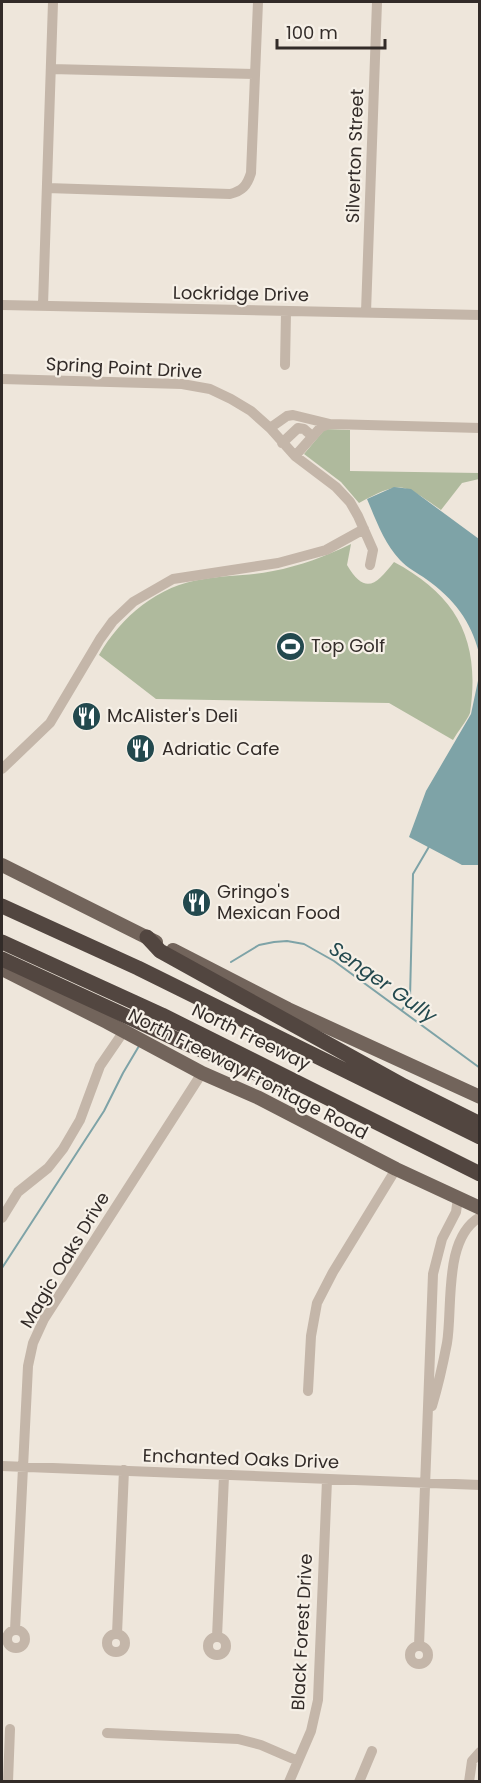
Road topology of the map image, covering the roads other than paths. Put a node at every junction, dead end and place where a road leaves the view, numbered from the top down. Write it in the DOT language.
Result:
graph roads {
  1 [pos="53,2"];
  2 [pos="258,2"];
  3 [pos="377,2"];
  4 [pos="51,69"];
  5 [pos="254,74"];
  6 [pos="47,188"];
  7 [pos="2,305"];
  8 [pos="43,305"];
  9 [pos="286,312"];
  10 [pos="366,312"];
  11 [pos="480,315"];
  12 [pos="285,365"];
  13 [pos="2,379"];
  14 [pos="330,424"];
  15 [pos="270,428"];
  16 [pos="480,428"];
  17 [pos="312,436"];
  18 [pos="282,443"];
  19 [pos="295,456"];
  20 [pos="364,529"];
  21 [pos="370,565"];
  22 [pos="2,769"];
  23 [pos="2,865"];
  24 [pos="2,906"];
  25 [pos="147,937"];
  26 [pos="2,942"];
  27 [pos="2,959"];
  28 [pos="2,969"];
  29 [pos="124,1031"];
  30 [pos="202,1073"];
  31 [pos="480,1097"];
  32 [pos="480,1124"];
  33 [pos="396,1131"];
  34 [pos="480,1137"];
  35 [pos="396,1169"];
  36 [pos="480,1174"];
  37 [pos="458,1198"];
  38 [pos="480,1208"];
  39 [pos="480,1217"];
  40 [pos="2,1218"];
  41 [pos="449,1224"];
  42 [pos="464,1234"];
  43 [pos="431,1307"];
  44 [pos="450,1307"];
  45 [pos="309,1391"];
  46 [pos="429,1418"];
  47 [pos="2,1466"];
  48 [pos="23,1466"];
  49 [pos="124,1470"];
  50 [pos="224,1476"];
  51 [pos="327,1479"];
  52 [pos="426,1483"];
  53 [pos="480,1485"];
  54 [pos="15,1630"];
  55 [pos="117,1634"];
  56 [pos="217,1637"];
  57 [pos="419,1646"];
  58 [pos="10,1729"];
  59 [pos="107,1733"];
  60 [pos="372,1751"];
  61 [pos="480,1752"];
  62 [pos="298,1761"];
  63 [pos="8,1782"];
  64 [pos="290,1782"];
  65 [pos="359,1782"];
  66 [pos="469,1782"];
  1 -- 4 [label="street"];
  2 -- 5 [label="street"];
  3 -- 10 [label="street, Silverton Street"];
  4 -- 5 [label="street"];
  4 -- 6 [label="street"];
  5 -- 6 [label="street"];
  6 -- 8 [label="street"];
  7 -- 8 [label="street, Lockridge Drive"];
  8 -- 9 [label="street, Lockridge Drive"];
  9 -- 10 [label="street, Lockridge Drive"];
  9 -- 12 [label="street"];
  10 -- 11 [label="street, Lockridge Drive"];
  13 -- 15 [label="street, Spring Point Drive"];
  14 -- 15 [label="street"];
  14 -- 16 [label="street"];
  14 -- 17 [label="street"];
  15 -- 18 [label="street, Spring Point Drive"];
  17 -- 18 [label="street"];
  17 -- 19 [label="street"];
  18 -- 19 [label="street, Spring Point Drive"];
  19 -- 20 [label="street, Spring Point Drive"];
  20 -- 21 [label="street, Spring Point Drive"];
  20 -- 22 [label="street"];
  23 -- 25 [label="main road"];
  24 -- 34 [label="highway, North Freeway"];
  25 -- 31 [label="main road"];
  25 -- 32 [label="highway"];
  26 -- 33 [label="highway, North Freeway"];
  27 -- 33 [label="highway"];
  28 -- 29 [label="main road, North Freeway Frontage Road"];
  29 -- 30 [label="main road, North Freeway Frontage Road"];
  29 -- 40 [label="street"];
  30 -- 35 [label="main road, North Freeway Frontage Road"];
  30 -- 48 [label="street, Magic Oaks Drive"];
  33 -- 36 [label="highway, North Freeway"];
  35 -- 37 [label="main road, North Freeway Frontage Road"];
  35 -- 45 [label="street"];
  37 -- 38 [label="main road, North Freeway Frontage Road"];
  37 -- 41 [label="street"];
  39 -- 42 [label="street"];
  41 -- 42 [label="street"];
  41 -- 43 [label="street"];
  42 -- 44 [label="street"];
  43 -- 44 [label="street"];
  43 -- 46 [label="street"];
  44 -- 46 [label="street"];
  46 -- 52 [label="street"];
  47 -- 48 [label="street, Enchanted Oaks Drive"];
  48 -- 49 [label="street, Enchanted Oaks Drive"];
  48 -- 54 [label="street, Magic Oaks Drive"];
  49 -- 50 [label="street, Enchanted Oaks Drive"];
  49 -- 55 [label="street"];
  50 -- 51 [label="street, Enchanted Oaks Drive"];
  50 -- 56 [label="street"];
  51 -- 52 [label="street, Enchanted Oaks Drive"];
  51 -- 62 [label="street, Black Forest Drive"];
  52 -- 53 [label="street, Enchanted Oaks Drive"];
  52 -- 57 [label="street"];
  58 -- 63 [label="street"];
  59 -- 62 [label="street"];
  60 -- 65 [label="street"];
  61 -- 66 [label="street"];
  62 -- 64 [label="street, Black Forest Drive"];
}
